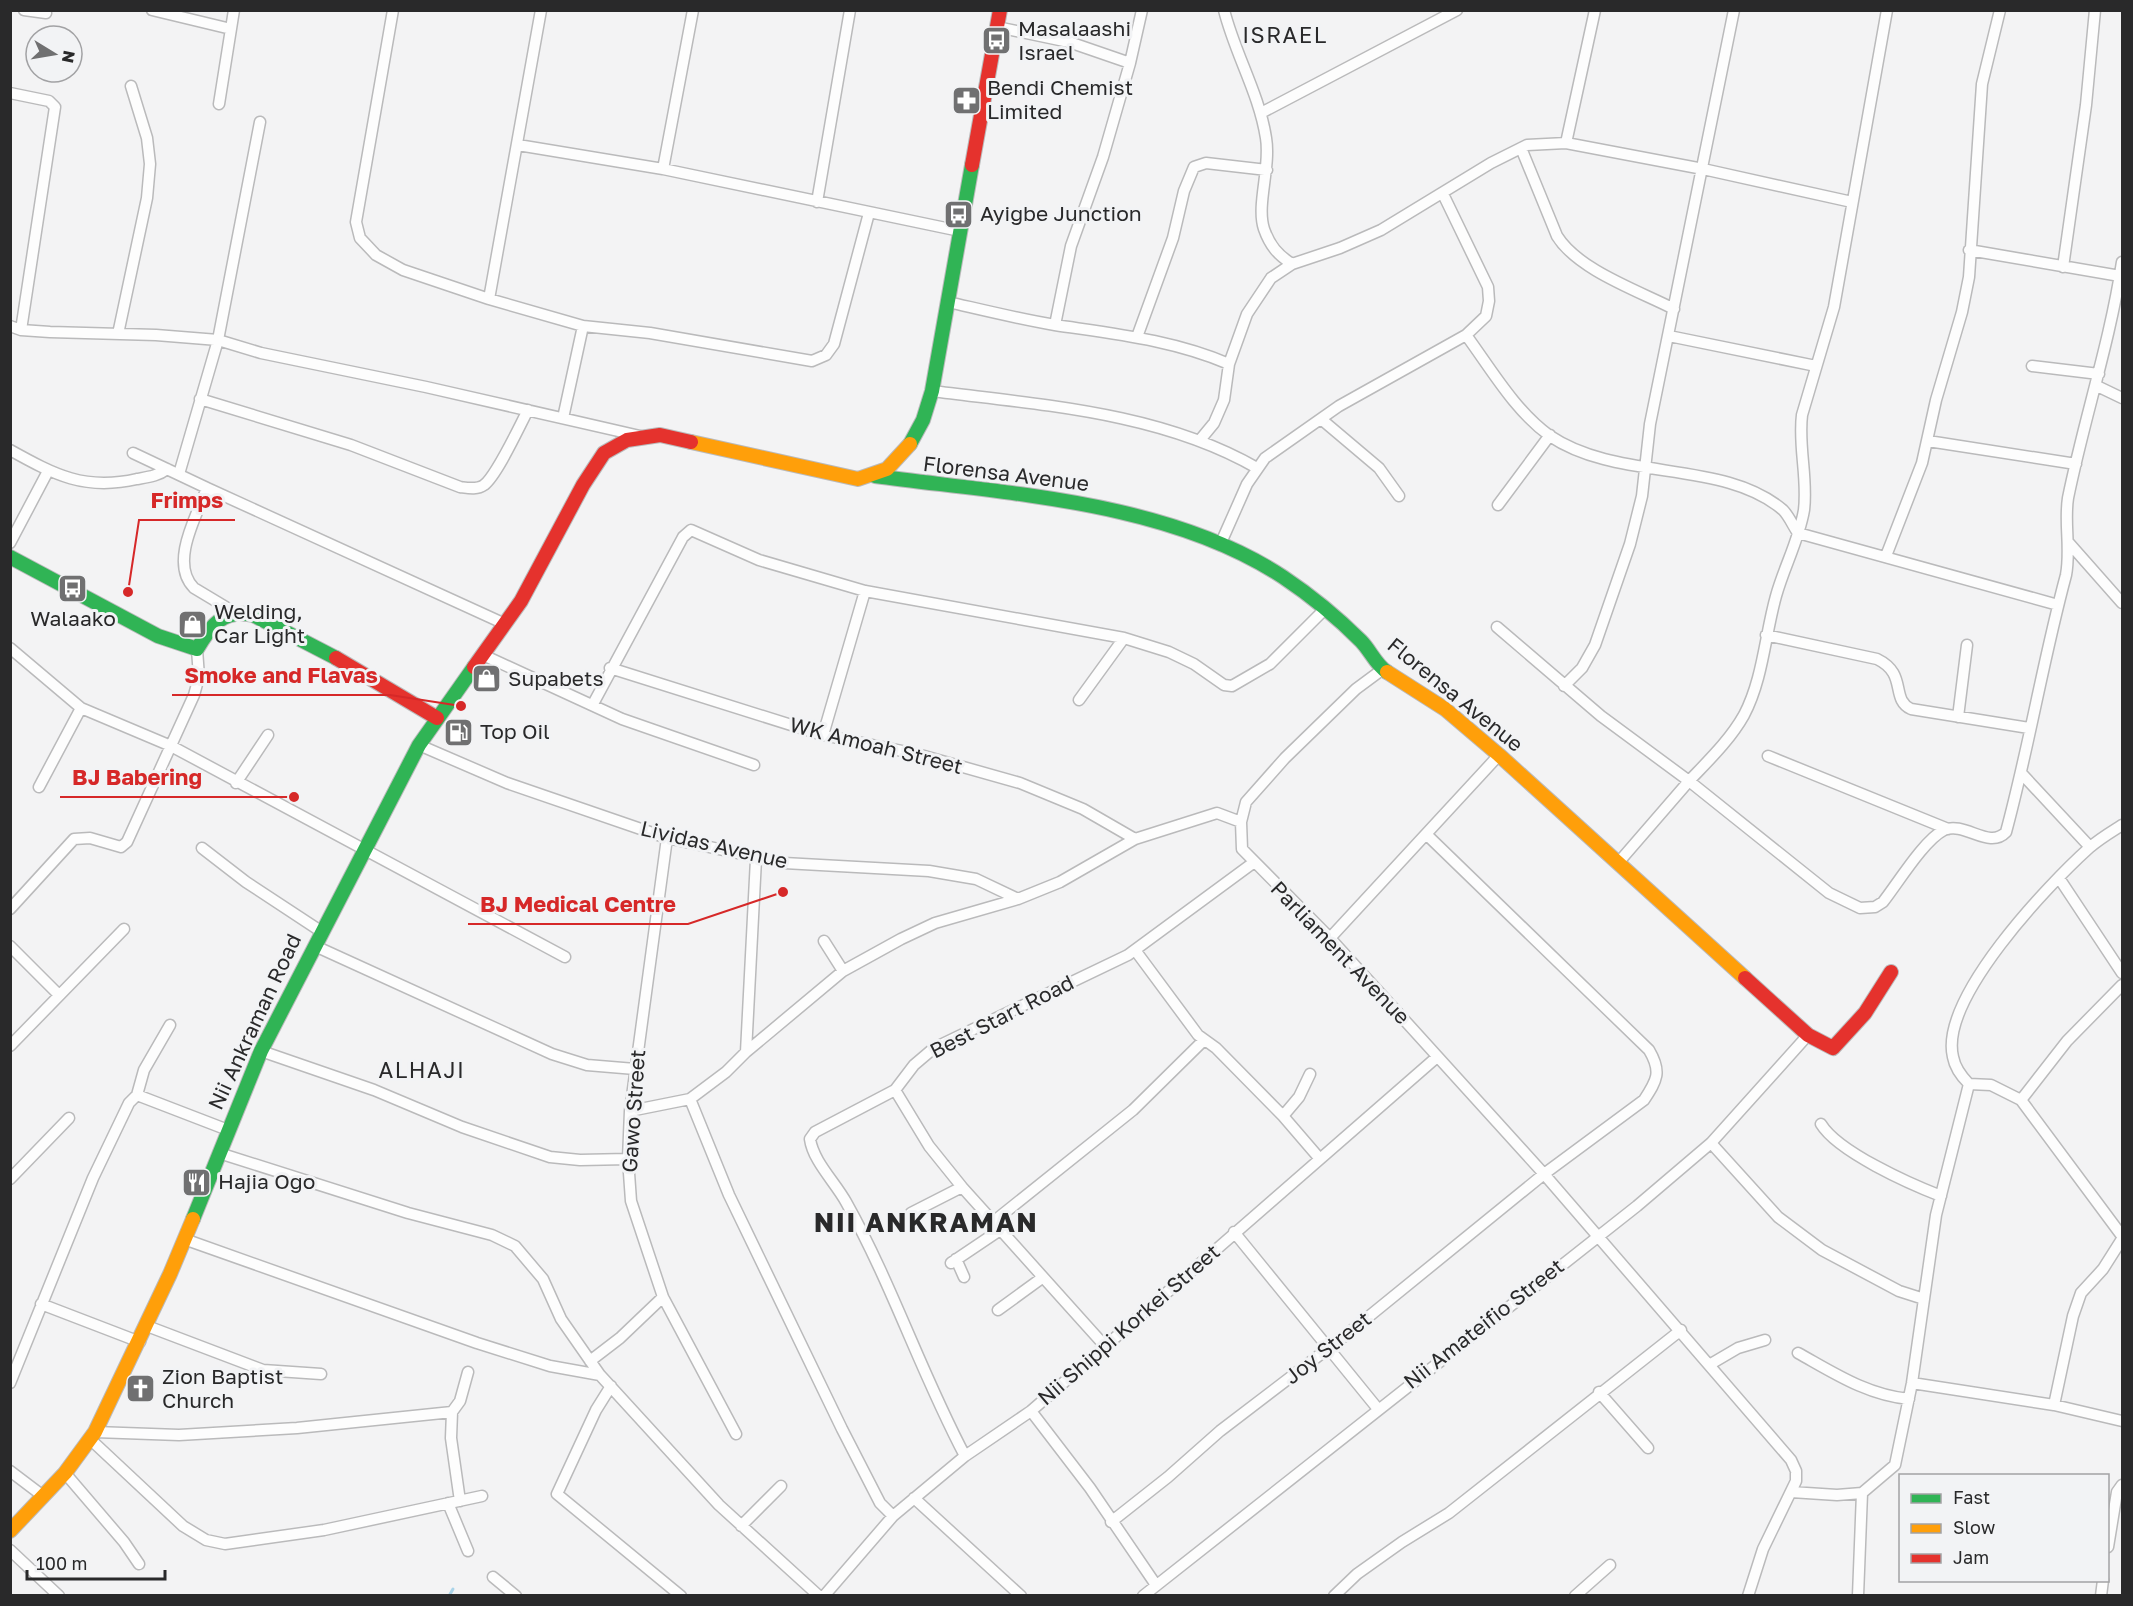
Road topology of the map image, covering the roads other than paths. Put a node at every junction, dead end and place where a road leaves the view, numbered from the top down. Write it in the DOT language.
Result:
graph roads {
  1 [pos="24,10"];
  2 [pos="152,10"];
  3 [pos="234,10"];
  4 [pos="393,10"];
  5 [pos="542,10"];
  6 [pos="693,10"];
  7 [pos="850,10"];
  8 [pos="1000,10"];
  9 [pos="1142,10"];
  10 [pos="1224,10"];
  11 [pos="1457,10"];
  12 [pos="1595,10"];
  13 [pos="1734,10"];
  14 [pos="1887,10"];
  15 [pos="2001,10"];
  16 [pos="2096,10"];
  17 [pos="46,13"];
  18 [pos="997,27"];
  19 [pos="231,29"];
  20 [pos="1130,63"];
  21 [pos="131,86"];
  22 [pos="10,93"];
  23 [pos="219,104"];
  24 [pos="1261,113"];
  25 [pos="260,122"];
  26 [pos="1566,143"];
  27 [pos="518,145"];
  28 [pos="1521,147"];
  29 [pos="1703,169"];
  30 [pos="663,170"];
  31 [pos="1267,170"];
  32 [pos="1443,194"];
  33 [pos="817,202"];
  34 [pos="1852,202"];
  35 [pos="869,213"];
  36 [pos="960,231"];
  37 [pos="1969,250"];
  38 [pos="2122,261"];
  39 [pos="1292,264"];
  40 [pos="2063,267"];
  41 [pos="2120,276"];
  42 [pos="489,299"];
  43 [pos="948,302"];
  44 [pos="1674,309"];
  45 [pos="1055,325"];
  46 [pos="583,326"];
  47 [pos="16,328"];
  48 [pos="118,334"];
  49 [pos="1466,335"];
  50 [pos="1669,336"];
  51 [pos="1137,337"];
  52 [pos="218,340"];
  53 [pos="1229,364"];
  54 [pos="1816,366"];
  55 [pos="2032,366"];
  56 [pos="2099,374"];
  57 [pos="2097,386"];
  58 [pos="932,391"];
  59 [pos="2122,398"];
  60 [pos="200,399"];
  61 [pos="528,410"];
  62 [pos="563,418"];
  63 [pos="1321,419"];
  64 [pos="1550,435"];
  65 [pos="642,436"];
  66 [pos="1200,440"];
  67 [pos="1928,441"];
  68 [pos="10,450"];
  69 [pos="133,453"];
  70 [pos="2076,464"];
  71 [pos="1257,468"];
  72 [pos="167,469"];
  73 [pos="1646,469"];
  74 [pos="48,471"];
  75 [pos="179,474"];
  76 [pos="875,476"];
  77 [pos="207,488"];
  78 [pos="1399,496"];
  79 [pos="1498,505"];
  80 [pos="1798,533"];
  81 [pos="10,543"];
  82 [pos="2069,543"];
  83 [pos="1220,545"];
  84 [pos="1886,556"];
  85 [pos="10,557"];
  86 [pos="866,591"];
  87 [pos="2122,603"];
  88 [pos="2058,605"];
  89 [pos="1325,609"];
  90 [pos="234,612"];
  91 [pos="505,624"];
  92 [pos="1497,627"];
  93 [pos="1766,634"];
  94 [pos="1124,638"];
  95 [pos="1967,645"];
  96 [pos="197,649"];
  97 [pos="11,650"];
  98 [pos="483,655"];
  99 [pos="610,668"];
  100 [pos="1383,669"];
  101 [pos="1564,686"];
  102 [pos="1079,700"];
  103 [pos="593,704"];
  104 [pos="81,708"];
  105 [pos="1958,717"];
  106 [pos="437,718"];
  107 [pos="2029,728"];
  108 [pos="268,735"];
  109 [pos="823,735"];
  110 [pos="419,745"];
  111 [pos="171,746"];
  112 [pos="1499,755"];
  113 [pos="1768,756"];
  114 [pos="754,765"];
  115 [pos="2022,774"];
  116 [pos="1689,781"];
  117 [pos="236,783"];
  118 [pos="39,787"];
  119 [pos="1240,822"];
  120 [pos="2122,825"];
  121 [pos="1948,829"];
  122 [pos="1426,834"];
  123 [pos="667,838"];
  124 [pos="1135,840"];
  125 [pos="2090,847"];
  126 [pos="202,848"];
  127 [pos="365,850"];
  128 [pos="756,859"];
  129 [pos="1253,862"];
  130 [pos="1618,863"];
  131 [pos="2059,879"];
  132 [pos="1018,899"];
  133 [pos="10,909"];
  134 [pos="123,929"];
  135 [pos="322,932"];
  136 [pos="1330,938"];
  137 [pos="824,941"];
  138 [pos="10,946"];
  139 [pos="315,946"];
  140 [pos="1135,950"];
  141 [pos="565,957"];
  142 [pos="843,971"];
  143 [pos="1891,972"];
  144 [pos="2122,973"];
  145 [pos="2122,985"];
  146 [pos="58,994"];
  147 [pos="170,1024"];
  148 [pos="1808,1035"];
  149 [pos="1204,1040"];
  150 [pos="10,1046"];
  151 [pos="261,1051"];
  152 [pos="746,1052"];
  153 [pos="1437,1057"];
  154 [pos="635,1069"];
  155 [pos="1310,1074"];
  156 [pos="1969,1084"];
  157 [pos="895,1090"];
  158 [pos="137,1095"];
  159 [pos="690,1099"];
  160 [pos="2021,1100"];
  161 [pos="630,1111"];
  162 [pos="1283,1116"];
  163 [pos="69,1118"];
  164 [pos="1821,1124"];
  165 [pos="228,1130"];
  166 [pos="1711,1143"];
  167 [pos="219,1153"];
  168 [pos="628,1159"];
  169 [pos="1320,1159"];
  170 [pos="1544,1174"];
  171 [pos="11,1176"];
  172 [pos="962,1187"];
  173 [pos="1941,1196"];
  174 [pos="911,1213"];
  175 [pos="996,1226"];
  176 [pos="1234,1232"];
  177 [pos="1596,1236"];
  178 [pos="2122,1238"];
  179 [pos="184,1239"];
  180 [pos="964,1277"];
  181 [pos="1042,1278"];
  182 [pos="663,1297"];
  183 [pos="1924,1299"];
  184 [pos="42,1304"];
  185 [pos="998,1310"];
  186 [pos="147,1326"];
  187 [pos="1681,1330"];
  188 [pos="1765,1340"];
  189 [pos="140,1342"];
  190 [pos="1104,1345"];
  191 [pos="1329,1348"];
  192 [pos="1798,1353"];
  193 [pos="590,1361"];
  194 [pos="1709,1365"];
  195 [pos="468,1372"];
  196 [pos="321,1374"];
  197 [pos="600,1375"];
  198 [pos="10,1383"];
  199 [pos="1912,1383"];
  200 [pos="611,1386"];
  201 [pos="1599,1392"];
  202 [pos="1909,1399"];
  203 [pos="2054,1405"];
  204 [pos="1378,1409"];
  205 [pos="1031,1411"];
  206 [pos="452,1412"];
  207 [pos="2122,1421"];
  208 [pos="736,1434"];
  209 [pos="92,1436"];
  210 [pos="1648,1448"];
  211 [pos="965,1456"];
  212 [pos="10,1470"];
  213 [pos="65,1473"];
  214 [pos="2122,1485"];
  215 [pos="781,1486"];
  216 [pos="1791,1492"];
  217 [pos="1862,1493"];
  218 [pos="43,1496"];
  219 [pos="482,1496"];
  220 [pos="914,1498"];
  221 [pos="454,1502"];
  222 [pos="892,1516"];
  223 [pos="1112,1522"];
  224 [pos="741,1526"];
  225 [pos="10,1532"];
  226 [pos="2109,1541"];
  227 [pos="10,1550"];
  228 [pos="468,1551"];
  229 [pos="139,1564"];
  230 [pos="1610,1565"];
  231 [pos="493,1577"];
  232 [pos="1156,1585"];
  233 [pos="59,1596"];
  234 [pos="516,1596"];
  235 [pos="681,1596"];
  236 [pos="819,1596"];
  237 [pos="824,1596"];
  238 [pos="1021,1596"];
  239 [pos="1143,1596"];
  240 [pos="1334,1596"];
  241 [pos="1575,1596"];
  242 [pos="1748,1596"];
  243 [pos="1858,1596"];
  1 -- 17 [label="street"];
  2 -- 19 [label="street"];
  3 -- 19 [label="street"];
  4 -- 42 [label="street"];
  5 -- 27 [label="street"];
  6 -- 30 [label="street"];
  7 -- 33 [label="street"];
  8 -- 18 [label="street"];
  9 -- 20 [label="street"];
  10 -- 24 [label="street"];
  11 -- 24 [label="street"];
  12 -- 26 [label="street"];
  13 -- 29 [label="street"];
  14 -- 34 [label="street"];
  15 -- 37 [label="street"];
  16 -- 40 [label="street"];
  18 -- 20 [label="street"];
  18 -- 36 [label="street"];
  19 -- 23 [label="street"];
  20 -- 45 [label="street"];
  21 -- 48 [label="street"];
  22 -- 47 [label="street"];
  24 -- 31 [label="street"];
  25 -- 52 [label="street"];
  26 -- 28 [label="street"];
  26 -- 29 [label="street"];
  27 -- 30 [label="street"];
  27 -- 42 [label="street"];
  28 -- 32 [label="street"];
  28 -- 44 [label="street"];
  29 -- 34 [label="street"];
  29 -- 44 [label="street"];
  30 -- 33 [label="street"];
  31 -- 39 [label="street"];
  31 -- 51 [label="street"];
  32 -- 39 [label="street"];
  32 -- 49 [label="street"];
  33 -- 35 [label="street"];
  34 -- 54 [label="street"];
  35 -- 36 [label="street"];
  35 -- 46 [label="street"];
  36 -- 43 [label="street"];
  37 -- 40 [label="street"];
  37 -- 67 [label="street"];
  38 -- 41 [label="street"];
  39 -- 53 [label="street"];
  40 -- 41 [label="street"];
  41 -- 56 [label="street"];
  42 -- 46 [label="street"];
  43 -- 45 [label="street"];
  43 -- 58 [label="street"];
  44 -- 50 [label="street"];
  45 -- 51 [label="street"];
  46 -- 62 [label="street"];
  47 -- 48 [label="street"];
  48 -- 52 [label="street"];
  49 -- 63 [label="street"];
  49 -- 64 [label="street"];
  50 -- 54 [label="street"];
  50 -- 73 [label="street"];
  51 -- 53 [label="street"];
  52 -- 60 [label="street"];
  52 -- 61 [label="street"];
  53 -- 66 [label="street"];
  54 -- 80 [label="street"];
  55 -- 56 [label="street"];
  56 -- 57 [label="street"];
  57 -- 59 [label="street"];
  57 -- 70 [label="street"];
  58 -- 66 [label="street"];
  58 -- 76 [label="street"];
  60 -- 61 [label="street"];
  60 -- 75 [label="street"];
  61 -- 62 [label="street"];
  62 -- 65 [label="street"];
  63 -- 71 [label="street"];
  63 -- 78 [label="street"];
  64 -- 73 [label="street"];
  64 -- 79 [label="street"];
  65 -- 76 [label="street, Florensa Avenue"];
  65 -- 91 [label="street, Nii Ankraman Road"];
  66 -- 71 [label="street"];
  67 -- 70 [label="street"];
  67 -- 84 [label="street"];
  68 -- 74 [label="street"];
  69 -- 72 [label="street"];
  70 -- 82 [label="street"];
  71 -- 83 [label="street"];
  72 -- 74 [label="street"];
  72 -- 75 [label="street"];
  73 -- 80 [label="street"];
  73 -- 101 [label="street"];
  74 -- 81 [label="street"];
  75 -- 77 [label="street"];
  76 -- 83 [label="street, Florensa Avenue"];
  77 -- 90 [label="street"];
  77 -- 91 [label="street"];
  80 -- 84 [label="street"];
  80 -- 93 [label="street"];
  82 -- 87 [label="street"];
  82 -- 88 [label="street"];
  83 -- 89 [label="street, Florensa Avenue"];
  84 -- 88 [label="street"];
  85 -- 96 [label="street"];
  86 -- 94 [label="street"];
  86 -- 99 [label="street"];
  86 -- 109 [label="street"];
  88 -- 107 [label="street"];
  89 -- 94 [label="street"];
  89 -- 100 [label="street, Florensa Avenue"];
  90 -- 96 [label="street"];
  90 -- 106 [label="street"];
  91 -- 98 [label="street, Nii Ankraman Road"];
  92 -- 101 [label="street"];
  93 -- 105 [label="street"];
  93 -- 116 [label="street"];
  94 -- 102 [label="street"];
  95 -- 105 [label="street"];
  96 -- 111 [label="street"];
  97 -- 104 [label="street"];
  98 -- 103 [label="street"];
  98 -- 106 [label="street, Nii Ankraman Road"];
  99 -- 103 [label="street"];
  99 -- 109 [label="street, WK Amoah Street"];
  100 -- 112 [label="street, Florensa Avenue"];
  100 -- 119 [label="street"];
  101 -- 116 [label="street"];
  103 -- 114 [label="street"];
  104 -- 111 [label="street"];
  104 -- 118 [label="street"];
  105 -- 107 [label="street"];
  106 -- 110 [label="street, Nii Ankraman Road"];
  107 -- 115 [label="street"];
  108 -- 117 [label="street"];
  109 -- 124 [label="street, WK Amoah Street"];
  110 -- 123 [label="street, Lividas Avenue"];
  110 -- 127 [label="street, Nii Ankraman Road"];
  111 -- 117 [label="street"];
  111 -- 133 [label="street"];
  112 -- 122 [label="street"];
  112 -- 130 [label="street, Florensa Avenue"];
  113 -- 121 [label="street"];
  115 -- 121 [label="street"];
  115 -- 125 [label="street"];
  116 -- 121 [label="street"];
  116 -- 130 [label="street"];
  117 -- 127 [label="street"];
  119 -- 124 [label="street"];
  119 -- 129 [label="street, Parliament Avenue"];
  120 -- 125 [label="street"];
  122 -- 136 [label="street"];
  122 -- 170 [label="street, Joy Street"];
  123 -- 128 [label="street, Lividas Avenue"];
  123 -- 154 [label="street, Gawo Street"];
  124 -- 132 [label="street"];
  125 -- 131 [label="street"];
  126 -- 135 [label="street"];
  127 -- 135 [label="street, Nii Ankraman Road"];
  127 -- 141 [label="street"];
  128 -- 132 [label="street, Lividas Avenue"];
  128 -- 152 [label="street"];
  129 -- 136 [label="street, Parliament Avenue"];
  129 -- 140 [label="street, Best Start Road"];
  130 -- 148 [label="street, Florensa Avenue"];
  131 -- 144 [label="street"];
  131 -- 156 [label="street"];
  132 -- 142 [label="street"];
  134 -- 146 [label="street"];
  135 -- 139 [label="street, Nii Ankraman Road"];
  136 -- 153 [label="street, Parliament Avenue"];
  137 -- 142 [label="street"];
  138 -- 146 [label="street"];
  139 -- 151 [label="street, Nii Ankraman Road"];
  139 -- 154 [label="street"];
  140 -- 149 [label="street"];
  140 -- 157 [label="street, Best Start Road"];
  142 -- 152 [label="street"];
  143 -- 148 [label="street, Florensa Avenue"];
  145 -- 160 [label="street"];
  146 -- 150 [label="street"];
  147 -- 158 [label="street"];
  148 -- 166 [label="street, Nii Amateifio Street"];
  149 -- 162 [label="street"];
  149 -- 175 [label="street"];
  151 -- 165 [label="street, Nii Ankraman Road"];
  151 -- 168 [label="street"];
  152 -- 159 [label="street"];
  153 -- 169 [label="street, Nii Shippi Korkei Street"];
  153 -- 170 [label="street, Parliament Avenue"];
  154 -- 161 [label="street, Gawo Street"];
  155 -- 162 [label="street"];
  156 -- 160 [label="street"];
  156 -- 173 [label="street"];
  157 -- 172 [label="street"];
  157 -- 211 [label="street, Best Start Road"];
  158 -- 165 [label="street"];
  158 -- 184 [label="street"];
  159 -- 161 [label="street"];
  159 -- 222 [label="street"];
  160 -- 178 [label="street"];
  161 -- 168 [label="street, Gawo Street"];
  162 -- 169 [label="street"];
  163 -- 171 [label="street"];
  164 -- 173 [label="street"];
  165 -- 167 [label="street, Nii Ankraman Road"];
  166 -- 177 [label="street, Nii Amateifio Street"];
  166 -- 183 [label="street"];
  167 -- 179 [label="street, Nii Ankraman Road"];
  167 -- 193 [label="street"];
  168 -- 182 [label="street, Gawo Street"];
  169 -- 176 [label="street, Nii Shippi Korkei Street"];
  170 -- 177 [label="street, Parliament Avenue"];
  170 -- 191 [label="street, Joy Street"];
  172 -- 174 [label="street"];
  172 -- 175 [label="street"];
  173 -- 183 [label="street"];
  175 -- 180 [label="street"];
  175 -- 181 [label="street"];
  176 -- 190 [label="street, Nii Shippi Korkei Street"];
  176 -- 191 [label="street"];
  177 -- 187 [label="street, Parliament Avenue"];
  177 -- 204 [label="street, Nii Amateifio Street"];
  178 -- 203 [label="street"];
  179 -- 186 [label="street, Nii Ankraman Road"];
  179 -- 197 [label="street"];
  181 -- 185 [label="street"];
  181 -- 190 [label="street"];
  182 -- 193 [label="street"];
  182 -- 208 [label="street, Gawo Street"];
  183 -- 199 [label="street"];
  184 -- 189 [label="street"];
  184 -- 198 [label="street"];
  186 -- 189 [label="street, Nii Ankraman Road"];
  186 -- 196 [label="street"];
  187 -- 194 [label="street, Parliament Avenue"];
  187 -- 201 [label="street"];
  188 -- 194 [label="street"];
  189 -- 209 [label="street, Nii Ankraman Road"];
  190 -- 205 [label="street, Nii Shippi Korkei Street"];
  191 -- 204 [label="street"];
  191 -- 223 [label="street, Joy Street"];
  192 -- 202 [label="street"];
  193 -- 197 [label="street"];
  194 -- 216 [label="street, Parliament Avenue"];
  195 -- 206 [label="street"];
  197 -- 200 [label="street"];
  199 -- 202 [label="street"];
  199 -- 203 [label="street"];
  200 -- 224 [label="street"];
  200 -- 235 [label="street"];
  201 -- 210 [label="street"];
  201 -- 240 [label="street"];
  202 -- 217 [label="street"];
  203 -- 207 [label="street"];
  204 -- 232 [label="street, Nii Amateifio Street"];
  205 -- 211 [label="street, Nii Shippi Korkei Street"];
  205 -- 223 [label="street"];
  206 -- 209 [label="street"];
  206 -- 221 [label="street"];
  209 -- 213 [label="street, Nii Ankraman Road"];
  209 -- 221 [label="street"];
  211 -- 220 [label="street, Nii Shippi Korkei Street"];
  212 -- 218 [label="street"];
  213 -- 218 [label="street, Nii Ankraman Road"];
  213 -- 229 [label="street"];
  214 -- 226 [label="street"];
  215 -- 224 [label="street"];
  216 -- 217 [label="street"];
  216 -- 242 [label="street"];
  217 -- 243 [label="street"];
  218 -- 225 [label="street, Nii Ankraman Road"];
  219 -- 221 [label="street"];
  220 -- 222 [label="street, Nii Shippi Korkei Street"];
  220 -- 238 [label="street"];
  221 -- 228 [label="street"];
  222 -- 237 [label="street, Nii Shippi Korkei Street"];
  223 -- 232 [label="street"];
  224 -- 236 [label="street"];
  227 -- 233 [label="street"];
  230 -- 241 [label="street"];
  231 -- 234 [label="street"];
  232 -- 239 [label="street, Nii Amateifio Street"];
}
